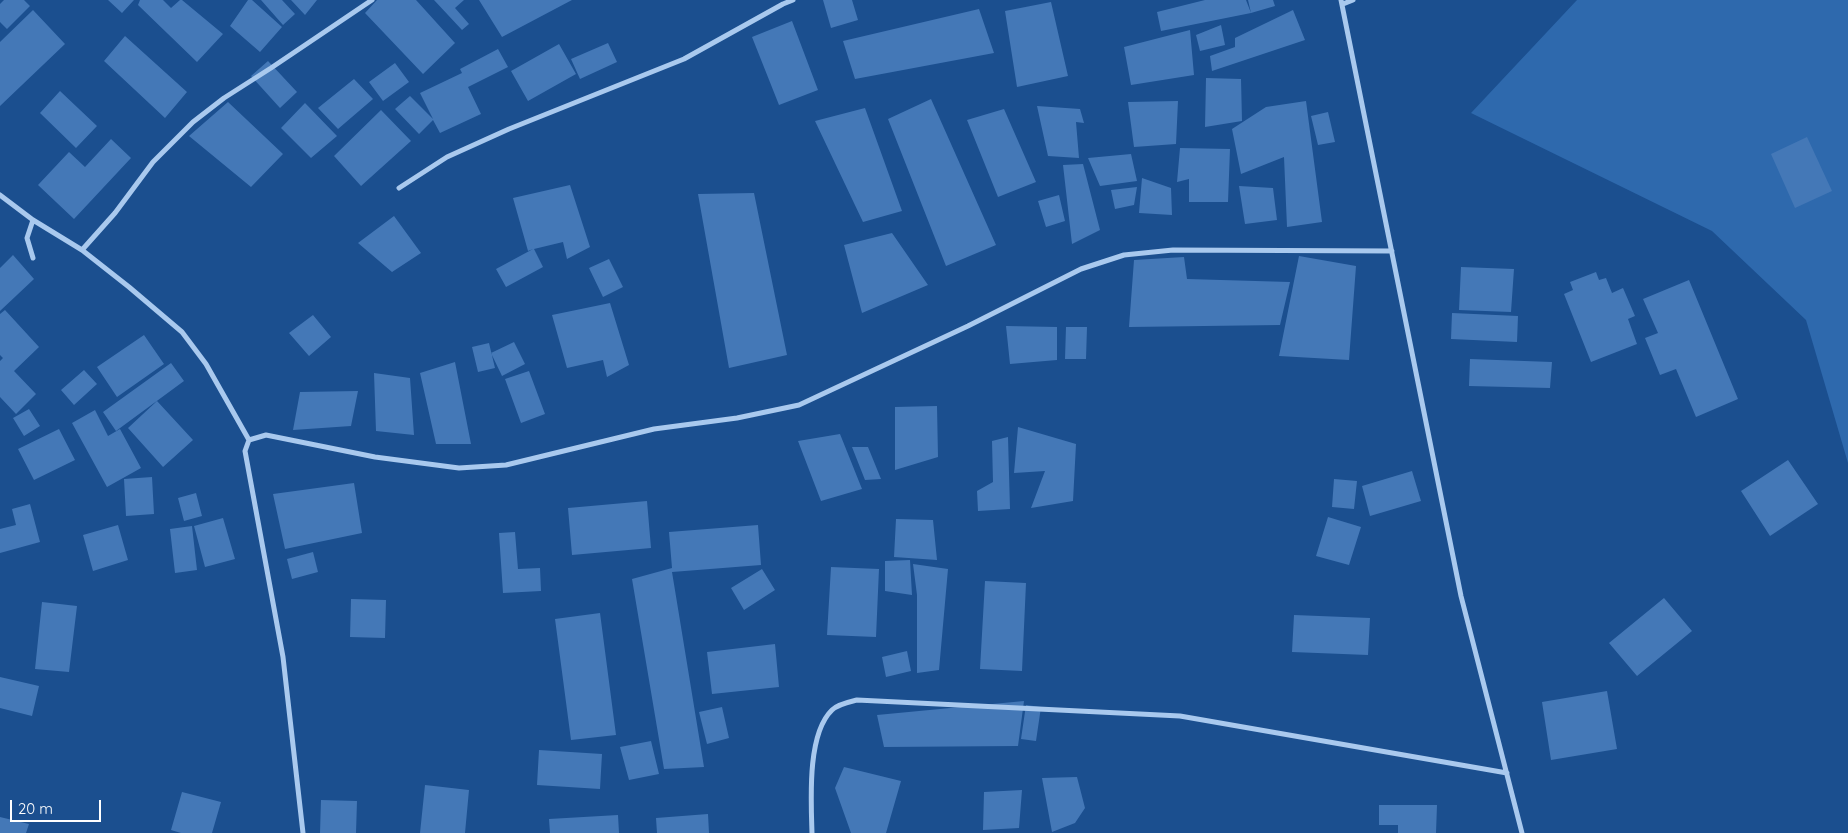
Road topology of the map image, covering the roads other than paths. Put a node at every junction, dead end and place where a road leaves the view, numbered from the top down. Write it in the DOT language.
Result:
graph roads {
  1 [pos="372,0"];
  2 [pos="793,0"];
  3 [pos="1353,0"];
  4 [pos="1342,2"];
  5 [pos="399,188"];
  6 [pos="0,195"];
  7 [pos="33,220"];
  8 [pos="82,250"];
  9 [pos="1392,251"];
  10 [pos="33,258"];
  11 [pos="249,440"];
  12 [pos="1507,773"];
  13 [pos="303,833"];
  14 [pos="812,833"];
  15 [pos="1522,833"];
  1 -- 8 [label="street"];
  2 -- 5 [label="street"];
  3 -- 4 [label="street"];
  4 -- 9 [label="street"];
  6 -- 7 [label="street"];
  7 -- 8 [label="street"];
  7 -- 10 [label="street"];
  8 -- 11 [label="street"];
  9 -- 11 [label="street"];
  9 -- 12 [label="street"];
  11 -- 13 [label="street"];
  12 -- 14 [label="street"];
  12 -- 15 [label="street"];
}
